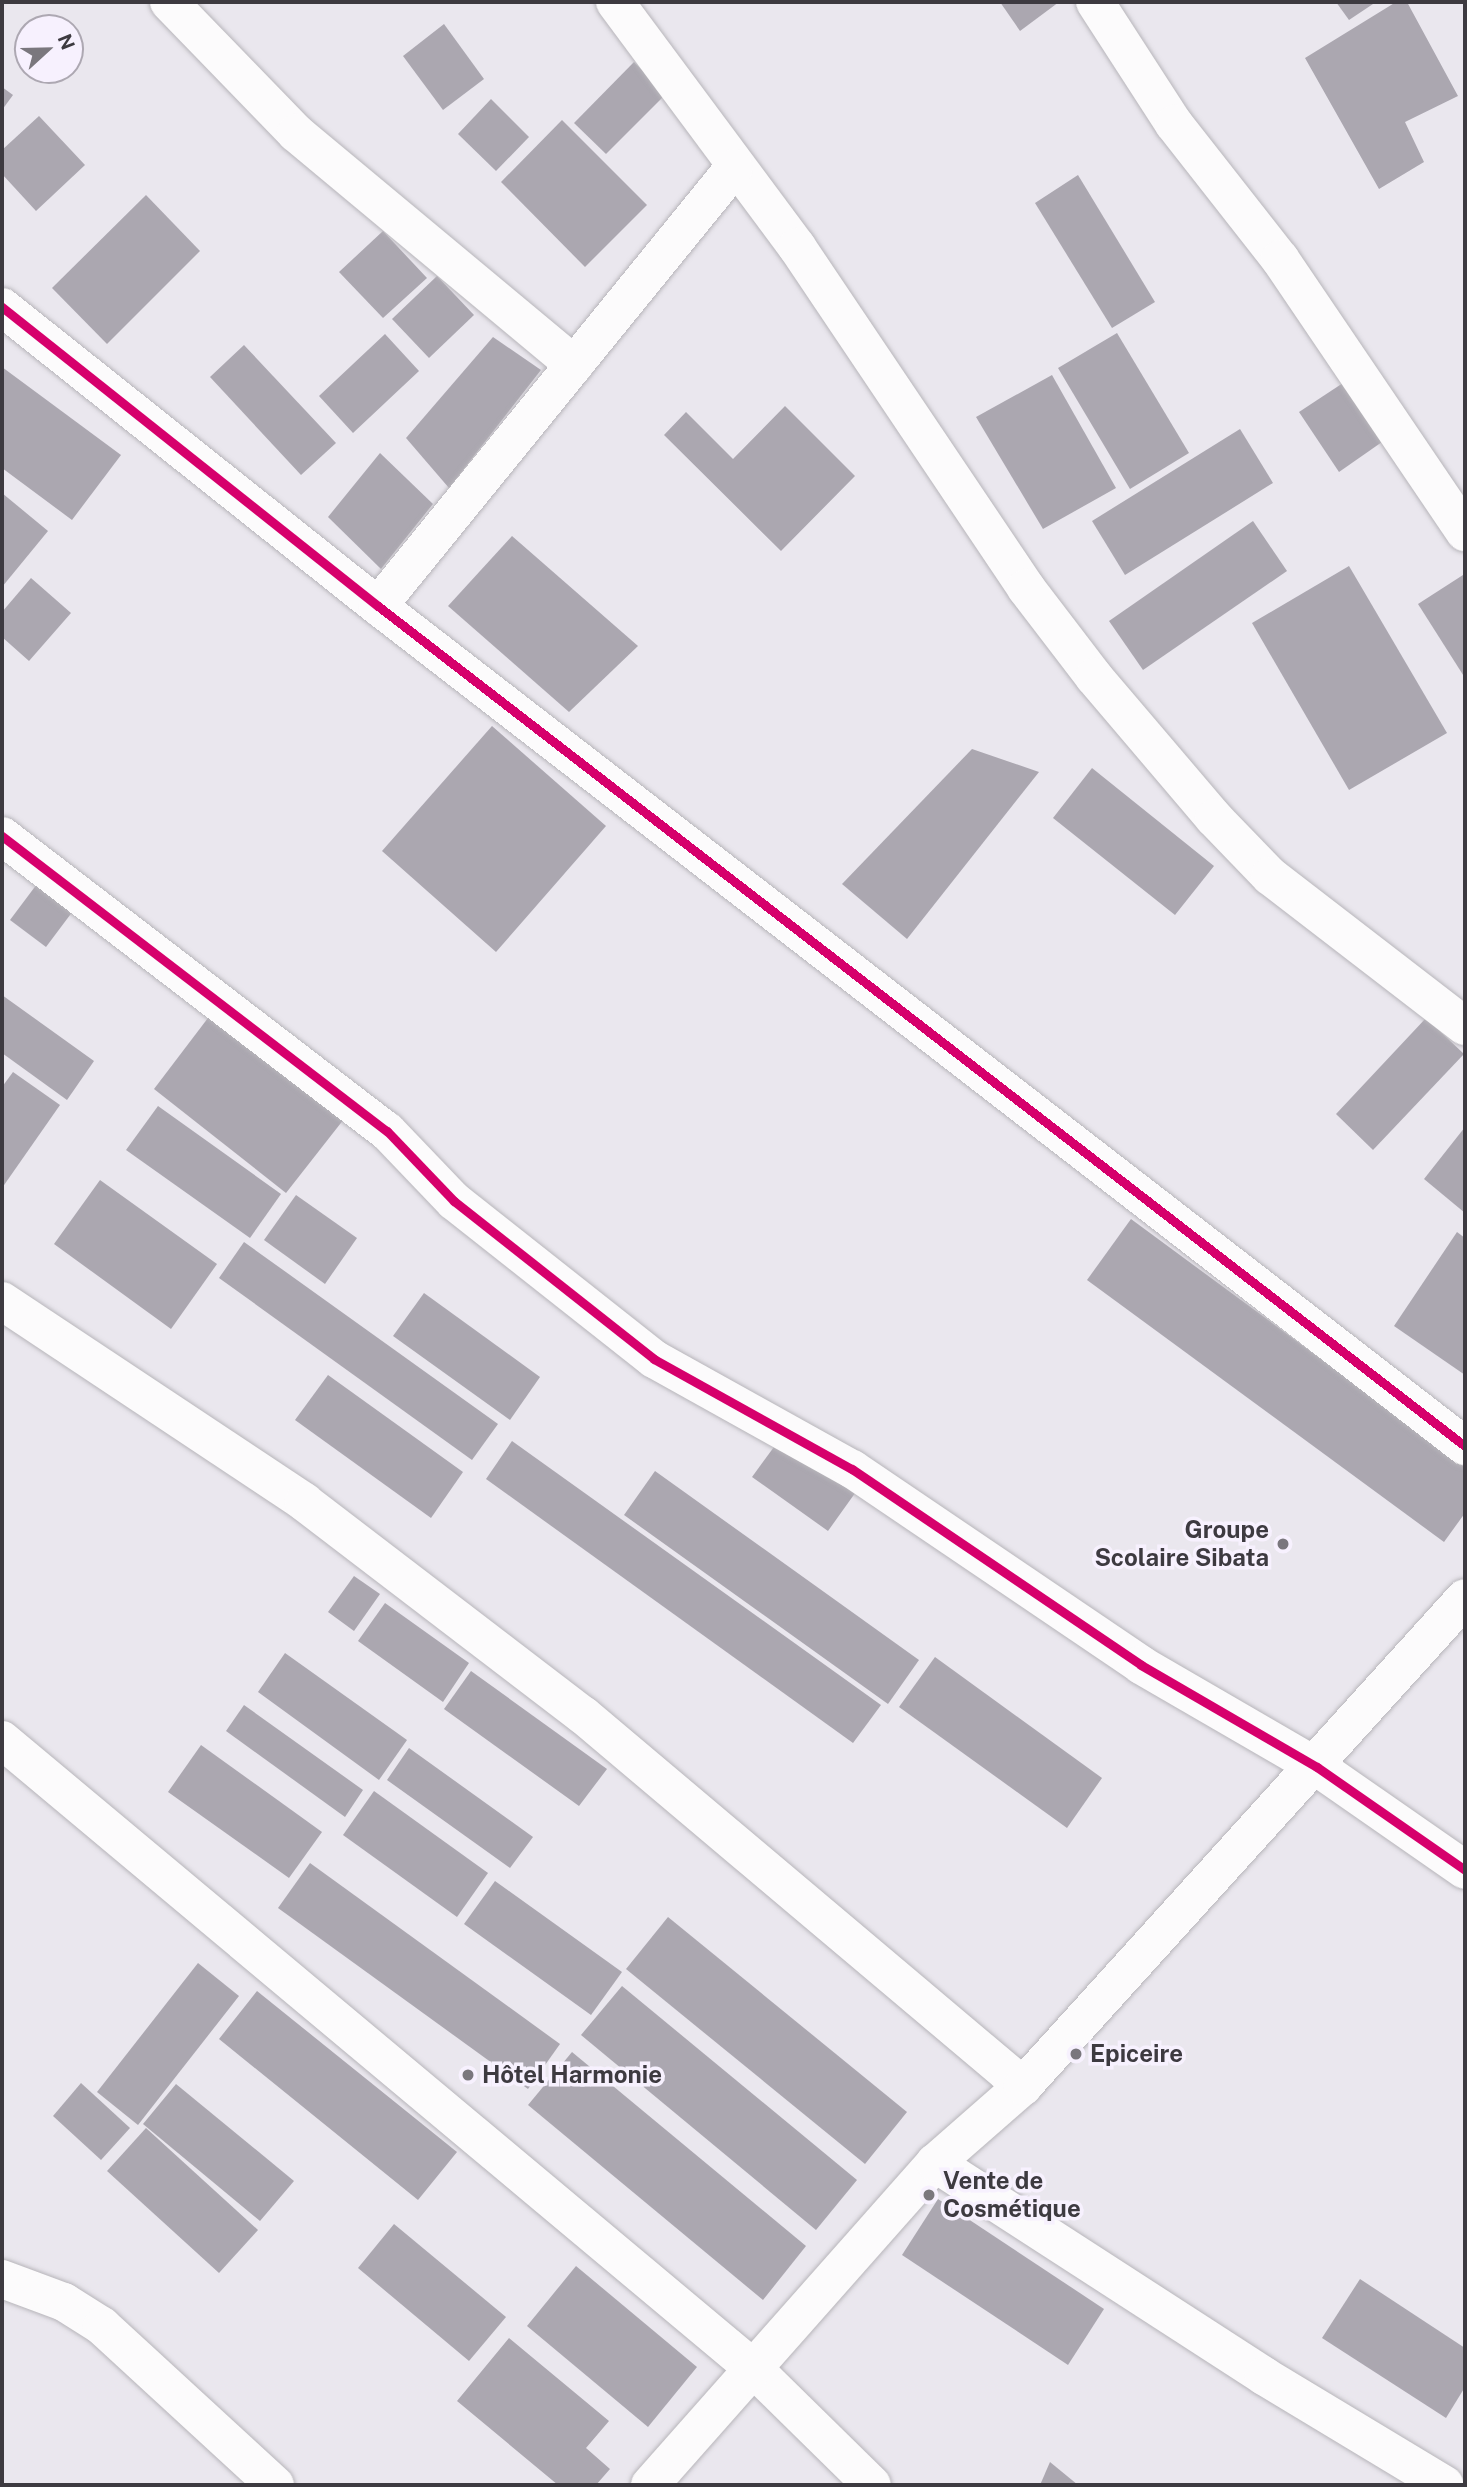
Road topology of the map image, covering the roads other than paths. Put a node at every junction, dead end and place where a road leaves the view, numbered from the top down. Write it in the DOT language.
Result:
graph roads {
  1 [pos="169,2"];
  2 [pos="615,2"];
  3 [pos="1095,2"];
  4 [pos="734,168"];
  5 [pos="2,307"];
  6 [pos="574,365"];
  7 [pos="1465,532"];
  8 [pos="378,606"];
  9 [pos="2,836"];
  10 [pos="1465,1026"];
  11 [pos="2,1301"];
  12 [pos="1465,1446"];
  13 [pos="1465,1598"];
  14 [pos="2,1740"];
  15 [pos="1317,1767"];
  16 [pos="1465,1870"];
  17 [pos="1023,2086"];
  18 [pos="935,2163"];
  19 [pos="2,2279"];
  20 [pos="754,2369"];
  21 [pos="275,2485"];
  22 [pos="650,2485"];
  23 [pos="872,2485"];
  24 [pos="1445,2485"];
  1 -- 6 [label="street"];
  2 -- 4 [label="street"];
  3 -- 7 [label="street"];
  4 -- 6 [label="street"];
  4 -- 10 [label="street"];
  5 -- 8 [label="street"];
  6 -- 8 [label="street"];
  8 -- 12 [label="street"];
  9 -- 15 [label="street"];
  11 -- 17 [label="street"];
  13 -- 15 [label="street"];
  14 -- 20 [label="street"];
  15 -- 16 [label="street"];
  15 -- 17 [label="street"];
  17 -- 18 [label="street"];
  18 -- 20 [label="street"];
  18 -- 24 [label="street"];
  19 -- 21 [label="street"];
  20 -- 22 [label="street"];
  20 -- 23 [label="street"];
}
